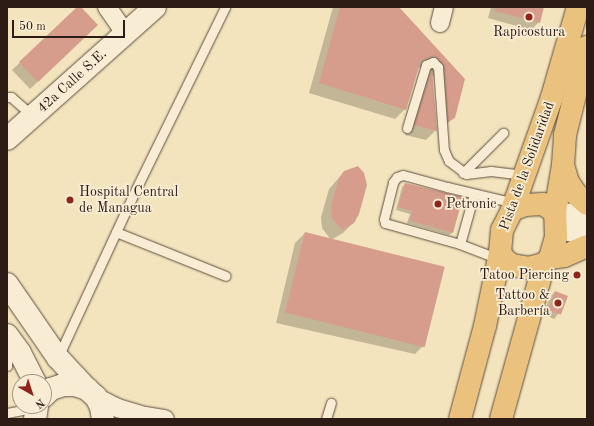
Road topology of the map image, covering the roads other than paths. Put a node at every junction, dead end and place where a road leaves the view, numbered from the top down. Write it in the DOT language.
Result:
graph roads {
  1 [pos="107,7"];
  2 [pos="155,7"];
  3 [pos="226,7"];
  4 [pos="578,7"];
  5 [pos="126,33"];
  6 [pos="587,47"];
  7 [pos="7,97"];
  8 [pos="552,97"];
  9 [pos="33,116"];
  10 [pos="407,128"];
  11 [pos="503,133"];
  12 [pos="7,139"];
  13 [pos="563,165"];
  14 [pos="463,173"];
  15 [pos="524,175"];
  16 [pos="474,194"];
  17 [pos="587,204"];
  18 [pos="513,206"];
  19 [pos="551,214"];
  20 [pos="587,218"];
  21 [pos="116,232"];
  22 [pos="587,234"];
  23 [pos="460,244"];
  24 [pos="587,246"];
  25 [pos="500,256"];
  26 [pos="547,261"];
  27 [pos="226,276"];
  28 [pos="7,284"];
  29 [pos="8,336"];
  30 [pos="58,358"];
  31 [pos="7,366"];
  32 [pos="31,374"];
  33 [pos="52,389"];
  34 [pos="91,393"];
  35 [pos="331,403"];
  36 [pos="103,419"];
  37 [pos="165,419"];
  38 [pos="326,419"];
  39 [pos="460,419"];
  40 [pos="501,419"];
  1 -- 5 [label="street"];
  2 -- 5 [label="street, 42a Calle S.E."];
  3 -- 21 [label="lane"];
  4 -- 8 [label="main road, Pista de la Solidaridad"];
  5 -- 9 [label="street, 42a Calle S.E."];
  6 -- 13 [label="main road, Pista de la Solidaridad"];
  7 -- 9 [label="lane"];
  8 -- 15 [label="main road, Pista de la Solidaridad"];
  8 -- 19 [label="main road"];
  9 -- 12 [label="street, 42a Calle S.E."];
  10 -- 14 [label="lane"];
  11 -- 14 [label="lane"];
  13 -- 17 [label="main road"];
  13 -- 19 [label="main road, Pista de la Solidaridad"];
  14 -- 15 [label="lane"];
  15 -- 18 [label="main road, Pista de la Solidaridad"];
  16 -- 18 [label="lane"];
  16 -- 23 [label="lane"];
  16 -- 23 [label="lane"];
  18 -- 19 [label="main road"];
  18 -- 25 [label="main road, Pista de la Solidaridad"];
  19 -- 20 [label="street"];
  19 -- 22 [label="street"];
  19 -- 26 [label="main road, Pista de la Solidaridad"];
  21 -- 27 [label="lane"];
  21 -- 30 [label="lane"];
  23 -- 25 [label="lane"];
  24 -- 26 [label="main road"];
  25 -- 26 [label="main road"];
  25 -- 39 [label="main road, Pista de la Solidaridad"];
  26 -- 40 [label="main road, Pista de la Solidaridad"];
  28 -- 30 [label="street"];
  29 -- 31 [label="lane"];
  29 -- 32 [label="street"];
  30 -- 34 [label="street"];
  33 -- 34 [label="street"];
  34 -- 36 [label="street"];
  34 -- 37 [label="street"];
  35 -- 38 [label="lane"];
}
